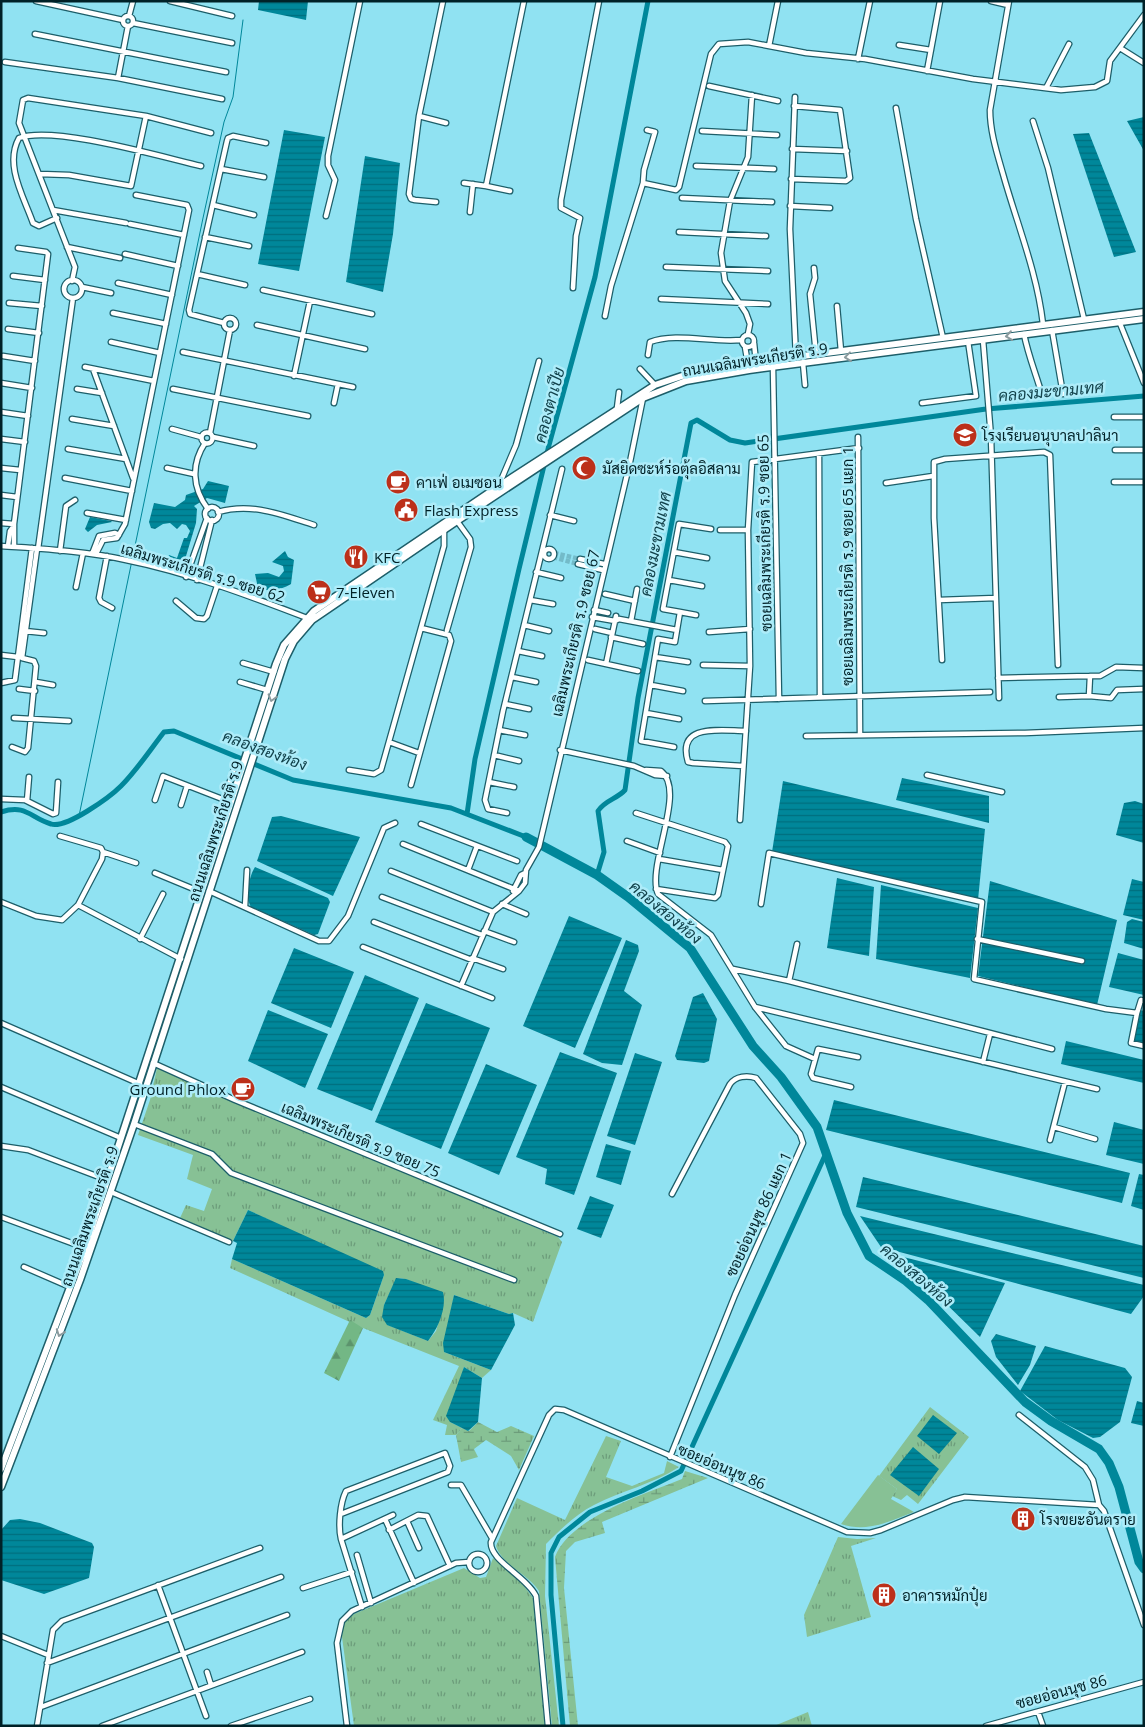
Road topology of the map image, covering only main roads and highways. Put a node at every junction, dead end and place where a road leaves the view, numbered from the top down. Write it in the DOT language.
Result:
graph roads {
  1 [pos="1144,312"];
  2 [pos="1144,319"];
  3 [pos="1043,327"];
  4 [pos="757,366"];
  5 [pos="749,367"];
  6 [pos="565,446"];
  7 [pos="524,473"];
  8 [pos="310,619"];
  9 [pos="258,731"];
  10 [pos="239,788"];
  11 [pos="1,1469"];
  12 [pos="1,1487"];
  1 -- 3 [label="main road, ถนนเฉลิมพระเกียรติ ร.9"];
  2 -- 3 [label="main road, ถนนเฉลิมพระเกียรติ ร.9"];
  3 -- 4 [label="main road, ถนนเฉลิมพระเกียรติ ร.9"];
  3 -- 4 [label="main road, ถนนเฉลิมพระเกียรติ ร.9, one-way"];
  4 -- 5 [label="main road, ถนนเฉลิมพระเกียรติ ร.9"];
  5 -- 6 [label="main road, ถนนเฉลิมพระเกียรติ ร.9"];
  5 -- 6 [label="main road, ถนนเฉลิมพระเกียรติ ร.9"];
  6 -- 7 [label="main road, ถนนเฉลิมพระเกียรติ ร.9"];
  7 -- 8 [label="main road, ถนนเฉลิมพระเกียรติ ร.9"];
  7 -- 8 [label="main road, ถนนเฉลิมพระเกียรติ ร.9"];
  8 -- 9 [label="main road, ถนนเฉลิมพระเกียรติ ร.9, one-way"];
  8 -- 9 [label="main road, ถนนเฉลิมพระเกียรติ ร.9"];
  9 -- 10 [label="main road, ถนนเฉลิมพระเกียรติ ร.9"];
  10 -- 11 [label="main road, ถนนเฉลิมพระเกียรติ ร.9"];
  10 -- 12 [label="main road, ถนนเฉลิมพระเกียรติ ร.9, one-way"];
}
